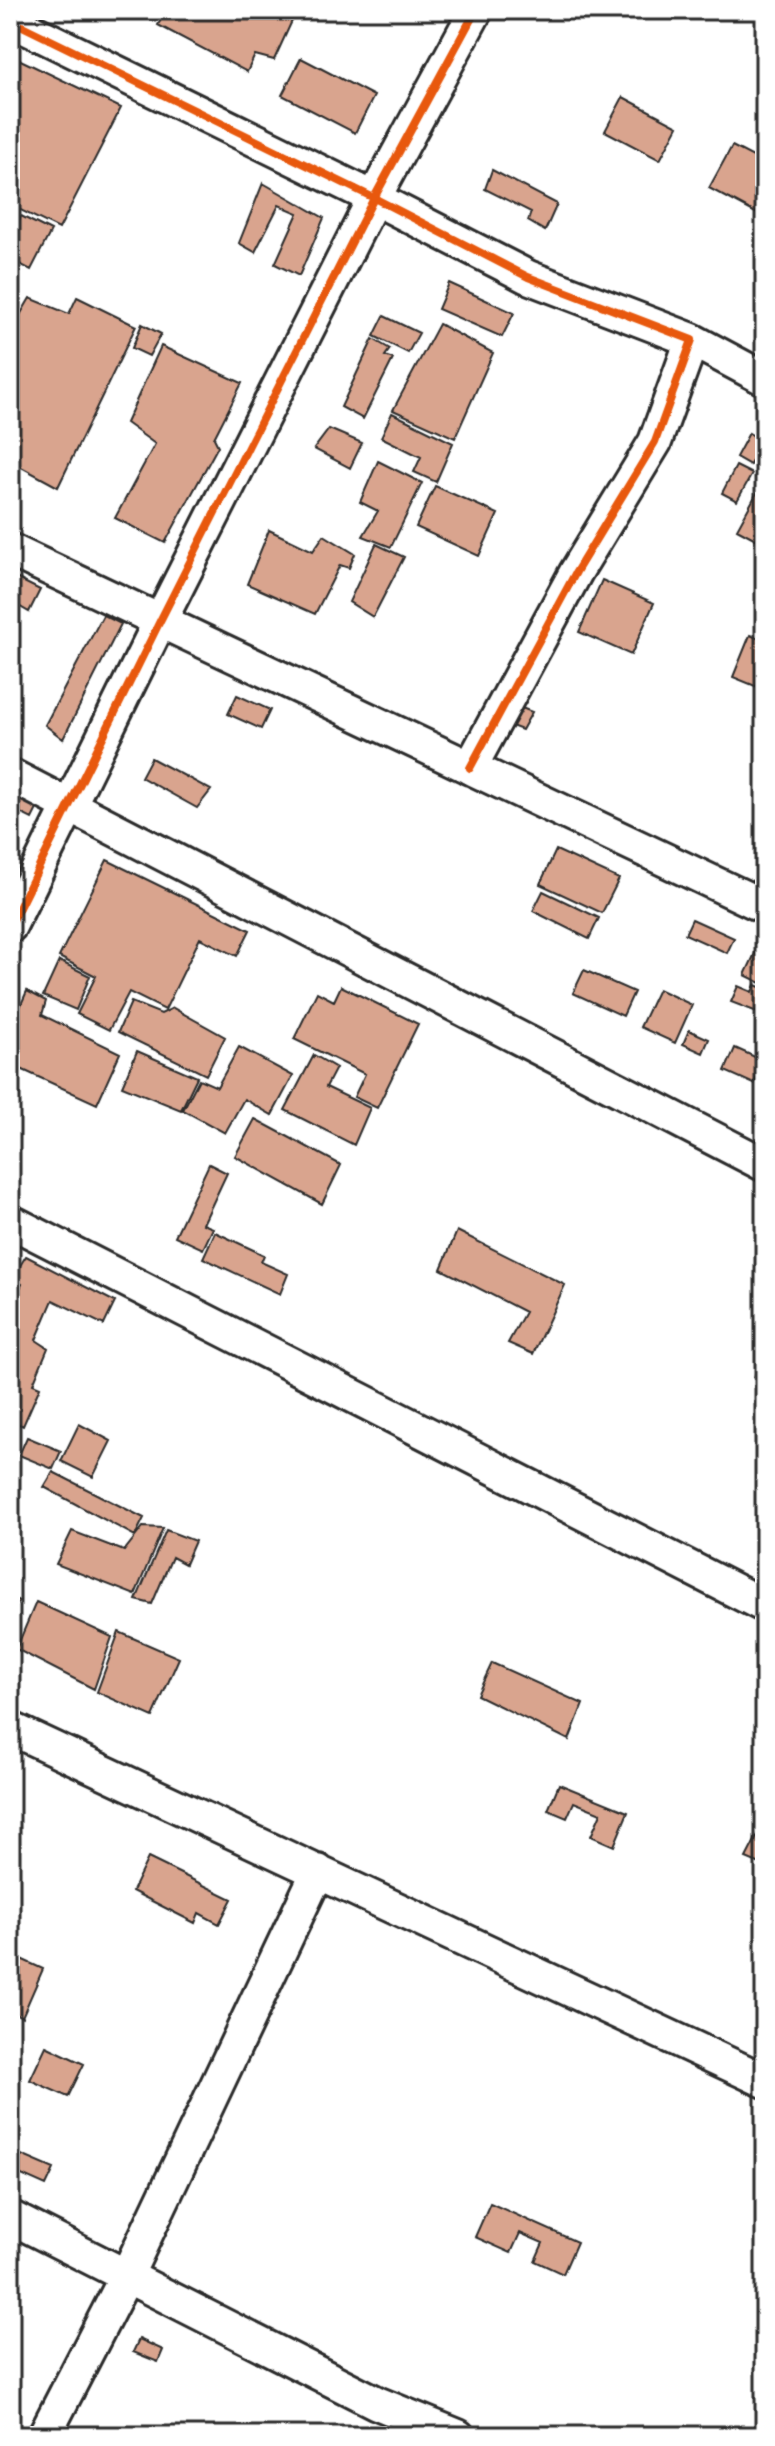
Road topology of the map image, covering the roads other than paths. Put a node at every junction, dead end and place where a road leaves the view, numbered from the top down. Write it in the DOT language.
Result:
graph roads {
  1 [pos="476,10"];
  2 [pos="10,20"];
  3 [pos="374,198"];
  4 [pos="692,340"];
  5 [pos="765,379"];
  6 [pos="10,550"];
  7 [pos="160,621"];
  8 [pos="470,768"];
  9 [pos="10,775"];
  10 [pos="72,805"];
  11 [pos="765,907"];
  12 [pos="10,926"];
  13 [pos="765,1165"];
  14 [pos="10,1221"];
  15 [pos="765,1606"];
  16 [pos="10,1728"];
  17 [pos="318,1871"];
  18 [pos="765,2081"];
  19 [pos="10,2217"];
  20 [pos="127,2275"];
  21 [pos="44,2436"];
  22 [pos="458,2436"];
  1 -- 3 [label="street"];
  2 -- 3 [label="street"];
  3 -- 4 [label="street"];
  3 -- 7 [label="street"];
  4 -- 5 [label="street"];
  4 -- 8 [label="street"];
  6 -- 7 [label="street"];
  7 -- 8 [label="street"];
  7 -- 10 [label="street"];
  8 -- 11 [label="street"];
  9 -- 10 [label="street"];
  10 -- 12 [label="street"];
  10 -- 13 [label="street"];
  14 -- 15 [label="street"];
  16 -- 17 [label="street"];
  17 -- 18 [label="street"];
  17 -- 20 [label="street"];
  19 -- 20 [label="street"];
  20 -- 21 [label="street"];
  20 -- 22 [label="street"];
}
